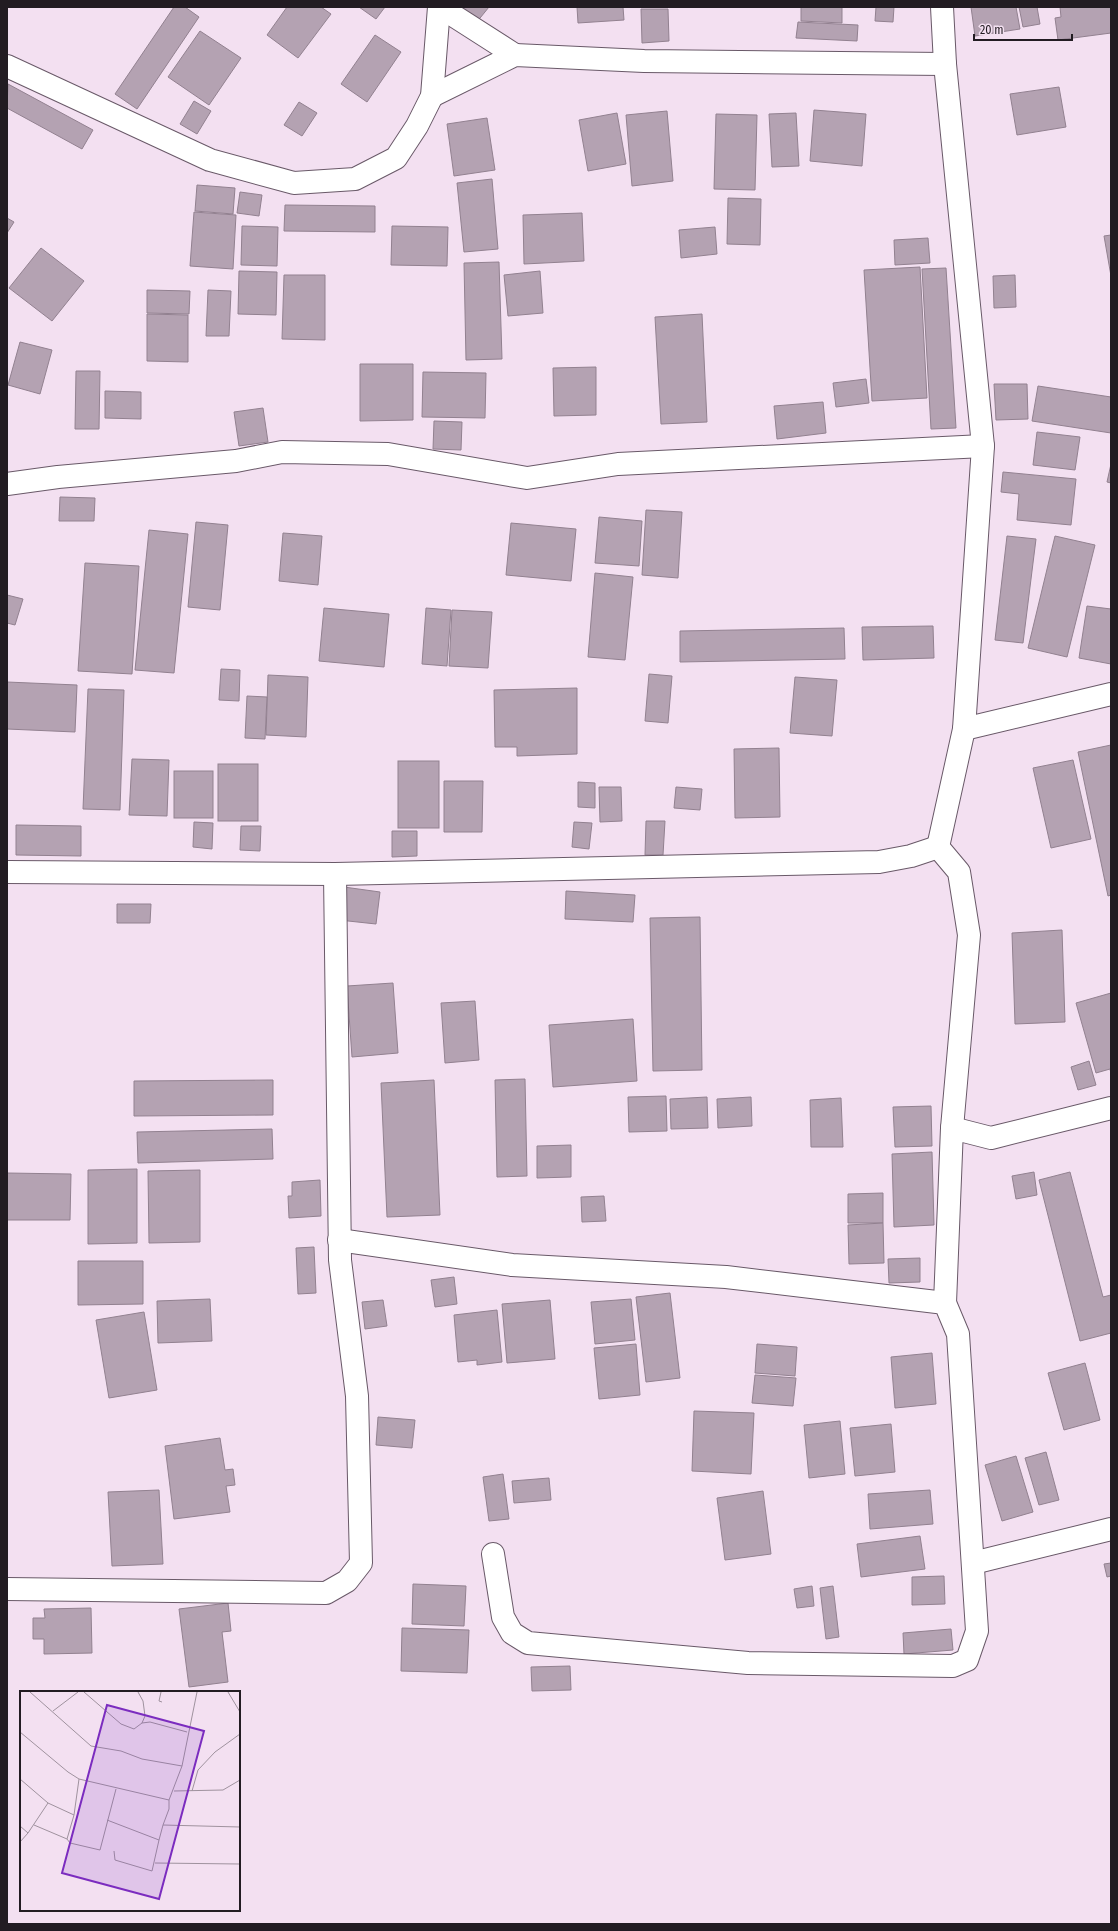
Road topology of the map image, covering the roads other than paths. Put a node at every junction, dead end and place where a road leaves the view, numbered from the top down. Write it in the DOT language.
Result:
graph roads {
  1 [pos="440,7"];
  2 [pos="942,7"];
  3 [pos="514,55"];
  4 [pos="945,64"];
  5 [pos="7,66"];
  6 [pos="432,96"];
  7 [pos="983,446"];
  8 [pos="7,484"];
  9 [pos="1111,694"];
  10 [pos="964,729"];
  11 [pos="938,846"];
  12 [pos="7,872"];
  13 [pos="335,874"];
  14 [pos="1111,1108"];
  15 [pos="952,1128"];
  16 [pos="339,1240"];
  17 [pos="945,1303"];
  18 [pos="1111,1530"];
  19 [pos="493,1554"];
  20 [pos="973,1563"];
  21 [pos="7,1589"];
  1 -- 3 [label="street"];
  1 -- 6 [label="street"];
  2 -- 4 [label="street"];
  3 -- 4 [label="street"];
  3 -- 6 [label="street"];
  4 -- 7 [label="street"];
  5 -- 6 [label="street"];
  7 -- 8 [label="street"];
  7 -- 10 [label="street"];
  9 -- 10 [label="street"];
  10 -- 11 [label="street"];
  11 -- 13 [label="street"];
  11 -- 15 [label="street"];
  12 -- 13 [label="street"];
  13 -- 16 [label="street"];
  14 -- 15 [label="street"];
  15 -- 17 [label="street"];
  16 -- 17 [label="street"];
  16 -- 21 [label="street"];
  17 -- 20 [label="street"];
  18 -- 20 [label="street"];
  19 -- 20 [label="street"];
}
